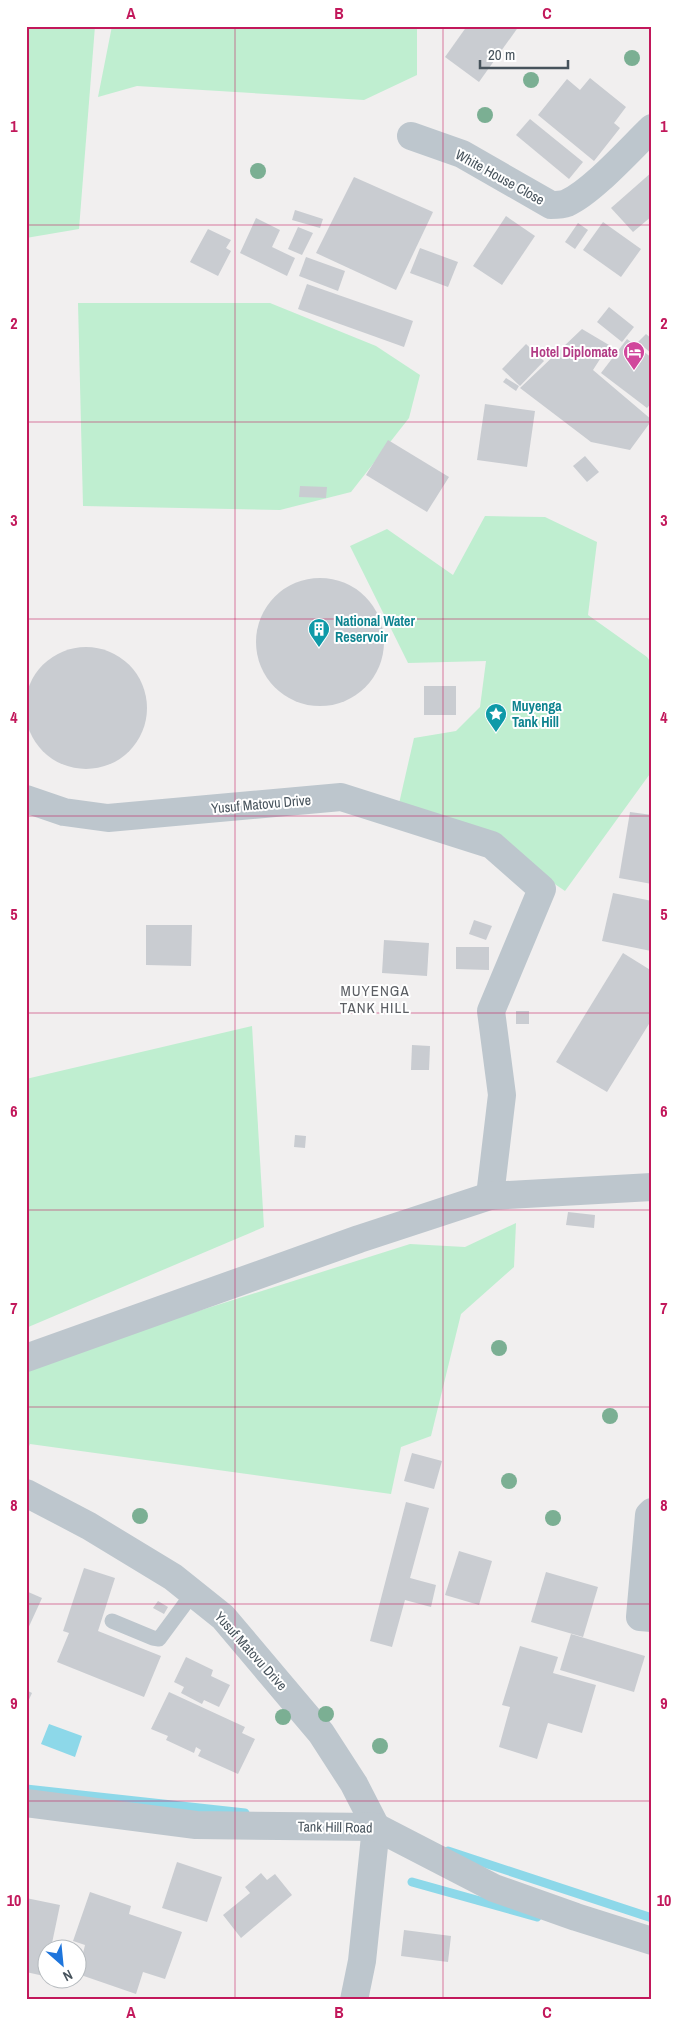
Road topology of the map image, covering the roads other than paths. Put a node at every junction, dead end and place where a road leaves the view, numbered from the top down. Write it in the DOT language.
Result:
graph roads {
  1 [pos="652,128"];
  2 [pos="411,136"];
  3 [pos="26,799"];
  4 [pos="652,1187"];
  5 [pos="490,1196"];
  6 [pos="26,1358"];
  7 [pos="26,1493"];
  8 [pos="652,1512"];
  9 [pos="193,1593"];
  10 [pos="652,1618"];
  11 [pos="112,1621"];
  12 [pos="26,1803"];
  13 [pos="376,1826"];
  14 [pos="652,1941"];
  15 [pos="354,2000"];
  1 -- 2 [label="street, White House Close"];
  3 -- 5 [label="street, Yusuf Matovu Drive"];
  4 -- 5 [label="street"];
  5 -- 6 [label="street"];
  7 -- 9 [label="street, Yusuf Matovu Drive"];
  8 -- 10 [label="street"];
  9 -- 11 [label="lane"];
  9 -- 13 [label="street, Yusuf Matovu Drive"];
  12 -- 13 [label="street, Tank Hill Road"];
  13 -- 14 [label="street, Tank Hill Road"];
  13 -- 15 [label="street"];
}
